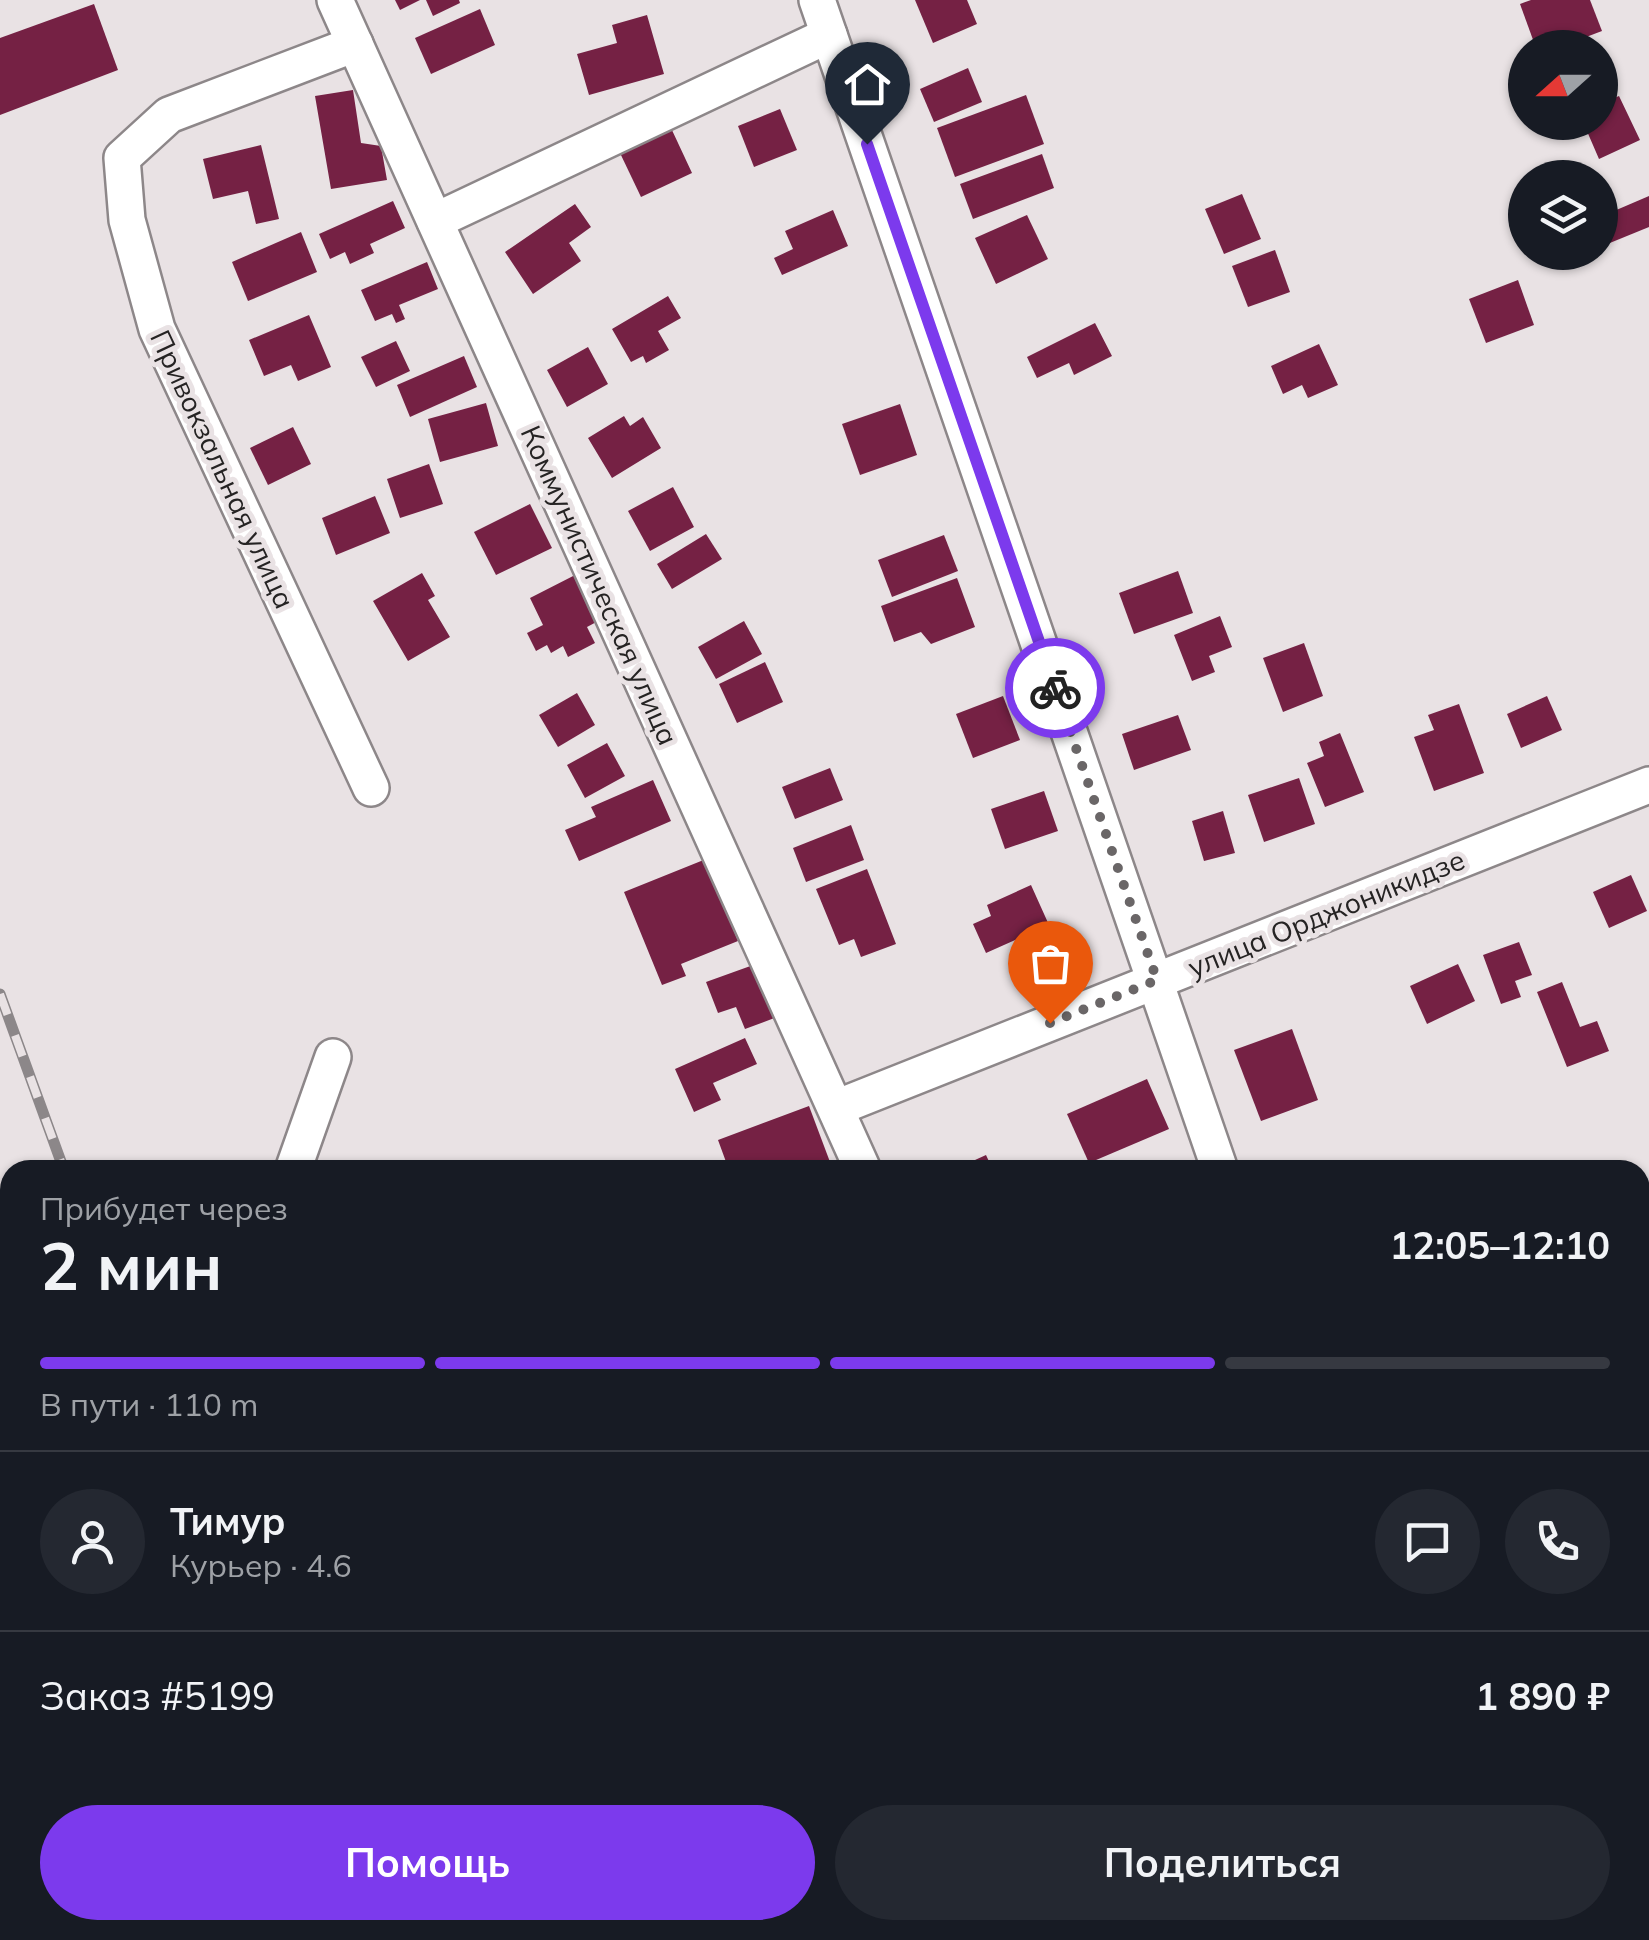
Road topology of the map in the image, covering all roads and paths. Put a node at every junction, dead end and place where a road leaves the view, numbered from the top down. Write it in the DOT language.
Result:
graph roads {
  1 [pos="335,0"];
  2 [pos="817,0"];
  3 [pos="829,36"];
  4 [pos="355,44"];
  5 [pos="435,221"];
  6 [pos="1649,786"];
  7 [pos="371,788"];
  8 [pos="1157,980"];
  9 [pos="333,1057"];
  10 [pos="836,1108"];
  11 [pos="297,1160"];
  12 [pos="859,1160"];
  13 [pos="1217,1160"];
  1 -- 4 [label="street, Коммунистическая улица"];
  2 -- 3 [label="street"];
  3 -- 5 [label="street"];
  3 -- 8 [label="street"];
  4 -- 5 [label="street, Коммунистическая улица"];
  4 -- 7 [label="street, Привокзальная улица"];
  5 -- 10 [label="street, Коммунистическая улица"];
  6 -- 8 [label="street, улица Орджоникидзе"];
  8 -- 10 [label="street, улица Орджоникидзе"];
  8 -- 13 [label="street"];
  9 -- 11 [label="street"];
  10 -- 12 [label="street, Коммунистическая улица"];
}
